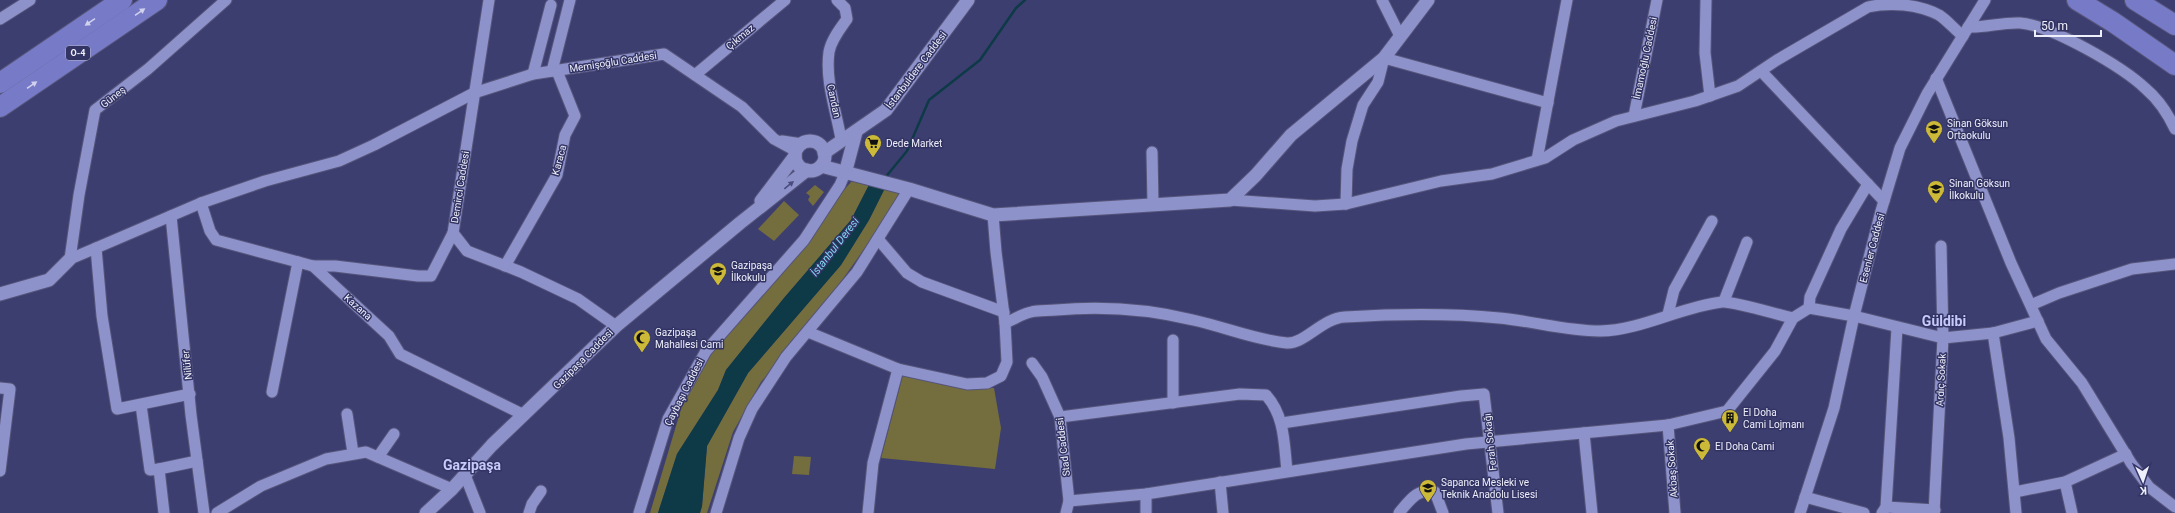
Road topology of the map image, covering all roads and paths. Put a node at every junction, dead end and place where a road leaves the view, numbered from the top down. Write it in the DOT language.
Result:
graph roads {
  1 [pos="30,0"];
  2 [pos="122,0"];
  3 [pos="157,0"];
  4 [pos="226,0"];
  5 [pos="489,0"];
  6 [pos="570,0"];
  7 [pos="785,0"];
  8 [pos="837,0"];
  9 [pos="968,0"];
  10 [pos="1382,0"];
  11 [pos="1428,0"];
  12 [pos="1568,0"];
  13 [pos="1657,0"];
  14 [pos="1706,0"];
  15 [pos="1985,0"];
  16 [pos="2077,0"];
  17 [pos="2097,0"];
  18 [pos="2135,0"];
  19 [pos="550,5"];
  20 [pos="0,19"];
  21 [pos="2175,24"];
  22 [pos="1965,32"];
  23 [pos="1400,36"];
  24 [pos="2175,48"];
  25 [pos="1384,58"];
  26 [pos="2175,65"];
  27 [pos="554,71"];
  28 [pos="1761,71"];
  29 [pos="534,74"];
  30 [pos="695,75"];
  31 [pos="1936,78"];
  32 [pos="0,83"];
  33 [pos="474,93"];
  34 [pos="1710,96"];
  35 [pos="1548,103"];
  36 [pos="0,107"];
  37 [pos="1634,116"];
  38 [pos="2175,129"];
  39 [pos="856,132"];
  40 [pos="841,139"];
  41 [pos="815,142"];
  42 [pos="798,150"];
  43 [pos="1152,152"];
  44 [pos="823,159"];
  45 [pos="1537,160"];
  46 [pos="807,170"];
  47 [pos="849,171"];
  48 [pos="1868,184"];
  49 [pos="910,188"];
  50 [pos="1230,200"];
  51 [pos="1884,201"];
  52 [pos="201,203"];
  53 [pos="1346,204"];
  54 [pos="1153,205"];
  55 [pos="993,215"];
  56 [pos="171,216"];
  57 [pos="750,217"];
  58 [pos="1712,221"];
  59 [pos="453,232"];
  60 [pos="878,239"];
  61 [pos="1747,242"];
  62 [pos="1941,246"];
  63 [pos="96,248"];
  64 [pos="70,259"];
  65 [pos="298,262"];
  66 [pos="2175,264"];
  67 [pos="313,266"];
  68 [pos="505,266"];
  69 [pos="0,294"];
  70 [pos="1724,301"];
  71 [pos="2031,305"];
  72 [pos="1809,308"];
  73 [pos="1004,312"];
  74 [pos="1668,314"];
  75 [pos="1854,316"];
  76 [pos="1793,318"];
  77 [pos="2038,321"];
  78 [pos="1005,323"];
  79 [pos="616,326"];
  80 [pos="1897,328"];
  81 [pos="808,332"];
  82 [pos="1993,333"];
  83 [pos="1943,338"];
  84 [pos="1173,340"];
  85 [pos="1032,363"];
  86 [pos="898,369"];
  87 [pos="0,388"];
  88 [pos="272,392"];
  89 [pos="190,394"];
  90 [pos="1173,403"];
  91 [pos="141,404"];
  92 [pos="347,414"];
  93 [pos="524,415"];
  94 [pos="1060,416"];
  95 [pos="1282,423"];
  96 [pos="1668,425"];
  97 [pos="1584,433"];
  98 [pos="394,434"];
  99 [pos="1490,442"];
  100 [pos="353,453"];
  101 [pos="2126,454"];
  102 [pos="378,457"];
  103 [pos="197,461"];
  104 [pos="160,469"];
  105 [pos="0,471"];
  106 [pos="1287,471"];
  107 [pos="465,475"];
  108 [pos="1220,482"];
  109 [pos="2065,482"];
  110 [pos="452,489"];
  111 [pos="541,491"];
  112 [pos="2015,492"];
  113 [pos="1146,494"];
  114 [pos="1805,497"];
  115 [pos="1068,501"];
  116 [pos="2175,507"];
  117 [pos="1884,510"];
  118 [pos="1935,511"];
  119 [pos="164,513"];
  120 [pos="204,513"];
  121 [pos="217,513"];
  122 [pos="426,513"];
  123 [pos="480,513"];
  124 [pos="529,513"];
  125 [pos="639,513"];
  126 [pos="716,513"];
  127 [pos="868,513"];
  128 [pos="1066,513"];
  129 [pos="1146,513"];
  130 [pos="1223,513"];
  131 [pos="1399,513"];
  132 [pos="1443,513"];
  133 [pos="1498,513"];
  134 [pos="1592,513"];
  135 [pos="1675,513"];
  136 [pos="1800,513"];
  137 [pos="1864,513"];
  138 [pos="2016,513"];
  139 [pos="2072,513"];
  1 -- 20 [label="street"];
  2 -- 32 [label="highway, O-4, one-way"];
  36 -- 3 [label="highway, O-4, one-way"];
  4 -- 64 [label="street, Güneş"];
  5 -- 33 [label="street, Demirci Caddesi"];
  6 -- 27 [label="street"];
  7 -- 30 [label="street, Çıkmaz"];
  8 -- 40 [label="street, Candan"];
  9 -- 39 [label="street, İstanbuldere Caddesi"];
  10 -- 23 [label="street"];
  11 -- 23 [label="street"];
  12 -- 35 [label="street"];
  13 -- 37 [label="street, İmamoğlu Caddesi"];
  14 -- 34 [label="street"];
  15 -- 22 [label="street, Esenler Caddesi"];
  16 -- 26 [label="highway"];
  17 -- 24 [label="highway"];
  18 -- 21 [label="highway"];
  19 -- 29 [label="street"];
  22 -- 28 [label="street"];
  22 -- 31 [label="street, Esenler Caddesi"];
  22 -- 38 [label="street"];
  23 -- 25 [label="street"];
  25 -- 35 [label="street"];
  25 -- 50 [label="street"];
  25 -- 53 [label="street"];
  27 -- 29 [label="street, Memişoğlu Caddesi"];
  27 -- 30 [label="street, Memişoğlu Caddesi"];
  27 -- 68 [label="street, Karaca"];
  28 -- 34 [label="street"];
  28 -- 48 [label="street"];
  29 -- 33 [label="street, Memişoğlu Caddesi"];
  30 -- 42 [label="street, Memişoğlu Caddesi"];
  31 -- 51 [label="street, Esenler Caddesi"];
  31 -- 71 [label="street"];
  33 -- 52 [label="street, Memişoğlu Caddesi"];
  33 -- 59 [label="street, Demirci Caddesi"];
  34 -- 37 [label="street"];
  35 -- 45 [label="street"];
  37 -- 45 [label="street"];
  39 -- 40 [label="street, İstanbuldere Caddesi"];
  39 -- 44 [label="street, İstanbuldere Caddesi"];
  39 -- 47 [label="street"];
  40 -- 41 [label="street, İstanbuldere Caddesi"];
  41 -- 42 [label="street"];
  41 -- 44 [label="street"];
  42 -- 46 [label="street"];
  42 -- 57 [label="street, Gazipaşa Caddesi"];
  43 -- 54 [label="street"];
  44 -- 46 [label="street"];
  44 -- 47 [label="street"];
  45 -- 53 [label="street"];
  57 -- 46 [label="street, Gazipaşa Caddesi, one-way"];
  47 -- 49 [label="street"];
  47 -- 125 [label="street, Çaybaşı Caddesi"];
  48 -- 51 [label="street"];
  48 -- 72 [label="street"];
  49 -- 55 [label="street"];
  49 -- 60 [label="street"];
  50 -- 53 [label="street"];
  50 -- 54 [label="street"];
  51 -- 75 [label="street, Esenler Caddesi"];
  52 -- 56 [label="street, Memişoğlu Caddesi"];
  52 -- 65 [label="street, Kazana"];
  54 -- 55 [label="street"];
  55 -- 73 [label="street"];
  56 -- 63 [label="street, Memişoğlu Caddesi"];
  56 -- 89 [label="street, Nilüfer"];
  57 -- 79 [label="street, Gazipaşa Caddesi"];
  58 -- 74 [label="street"];
  59 -- 67 [label="street"];
  59 -- 68 [label="street, Demirci Caddesi"];
  60 -- 73 [label="street"];
  60 -- 81 [label="street"];
  61 -- 70 [label="street"];
  62 -- 83 [label="street, Ardıç Sokak"];
  63 -- 64 [label="street, Memişoğlu Caddesi"];
  63 -- 91 [label="street"];
  64 -- 69 [label="street"];
  65 -- 67 [label="street, Kazana"];
  65 -- 88 [label="street"];
  66 -- 71 [label="street"];
  67 -- 93 [label="street, Kazana"];
  68 -- 79 [label="street, Demirci Caddesi"];
  70 -- 74 [label="street"];
  70 -- 76 [label="street"];
  71 -- 77 [label="street"];
  72 -- 75 [label="street"];
  72 -- 76 [label="street"];
  73 -- 78 [label="street"];
  74 -- 78 [label="street"];
  75 -- 80 [label="street"];
  75 -- 114 [label="street, Esenler Caddesi"];
  76 -- 96 [label="street"];
  77 -- 82 [label="street"];
  77 -- 101 [label="street"];
  78 -- 86 [label="street"];
  79 -- 93 [label="street, Gazipaşa Caddesi"];
  80 -- 83 [label="street"];
  80 -- 117 [label="street"];
  81 -- 86 [label="street"];
  81 -- 126 [label="street"];
  82 -- 83 [label="street"];
  82 -- 112 [label="street"];
  83 -- 118 [label="street, Ardıç Sokak"];
  84 -- 90 [label="street"];
  85 -- 94 [label="street, Stad Caddesi"];
  86 -- 127 [label="street"];
  87 -- 105 [label="street"];
  89 -- 91 [label="street"];
  89 -- 103 [label="street, Nilüfer"];
  90 -- 94 [label="street"];
  90 -- 95 [label="street"];
  91 -- 104 [label="street"];
  92 -- 100 [label="street"];
  93 -- 107 [label="street, Gazipaşa Caddesi"];
  94 -- 115 [label="street, Stad Caddesi"];
  95 -- 99 [label="street, Ferah Sokağı"];
  95 -- 106 [label="street"];
  96 -- 97 [label="street"];
  96 -- 135 [label="street, Akbaş Sokak"];
  97 -- 99 [label="street"];
  97 -- 134 [label="street"];
  98 -- 102 [label="street"];
  99 -- 106 [label="street"];
  99 -- 133 [label="street, Ferah Sokağı"];
  100 -- 102 [label="street"];
  100 -- 121 [label="street"];
  101 -- 109 [label="street"];
  101 -- 116 [label="street"];
  102 -- 110 [label="street"];
  103 -- 104 [label="street"];
  103 -- 120 [label="street, Nilüfer"];
  104 -- 119 [label="street"];
  106 -- 108 [label="street"];
  107 -- 110 [label="street, Gazipaşa Caddesi"];
  107 -- 123 [label="street"];
  108 -- 113 [label="street"];
  108 -- 130 [label="street"];
  109 -- 112 [label="street"];
  109 -- 139 [label="street"];
  110 -- 122 [label="street, Gazipaşa Caddesi"];
  111 -- 124 [label="street"];
  112 -- 138 [label="street"];
  113 -- 115 [label="street"];
  113 -- 129 [label="street"];
  114 -- 136 [label="street, Esenler Caddesi"];
  114 -- 137 [label="street"];
  115 -- 128 [label="street, Stad Caddesi"];
  117 -- 118 [label="street"];
  131 -- 132 [label="street"];
}
